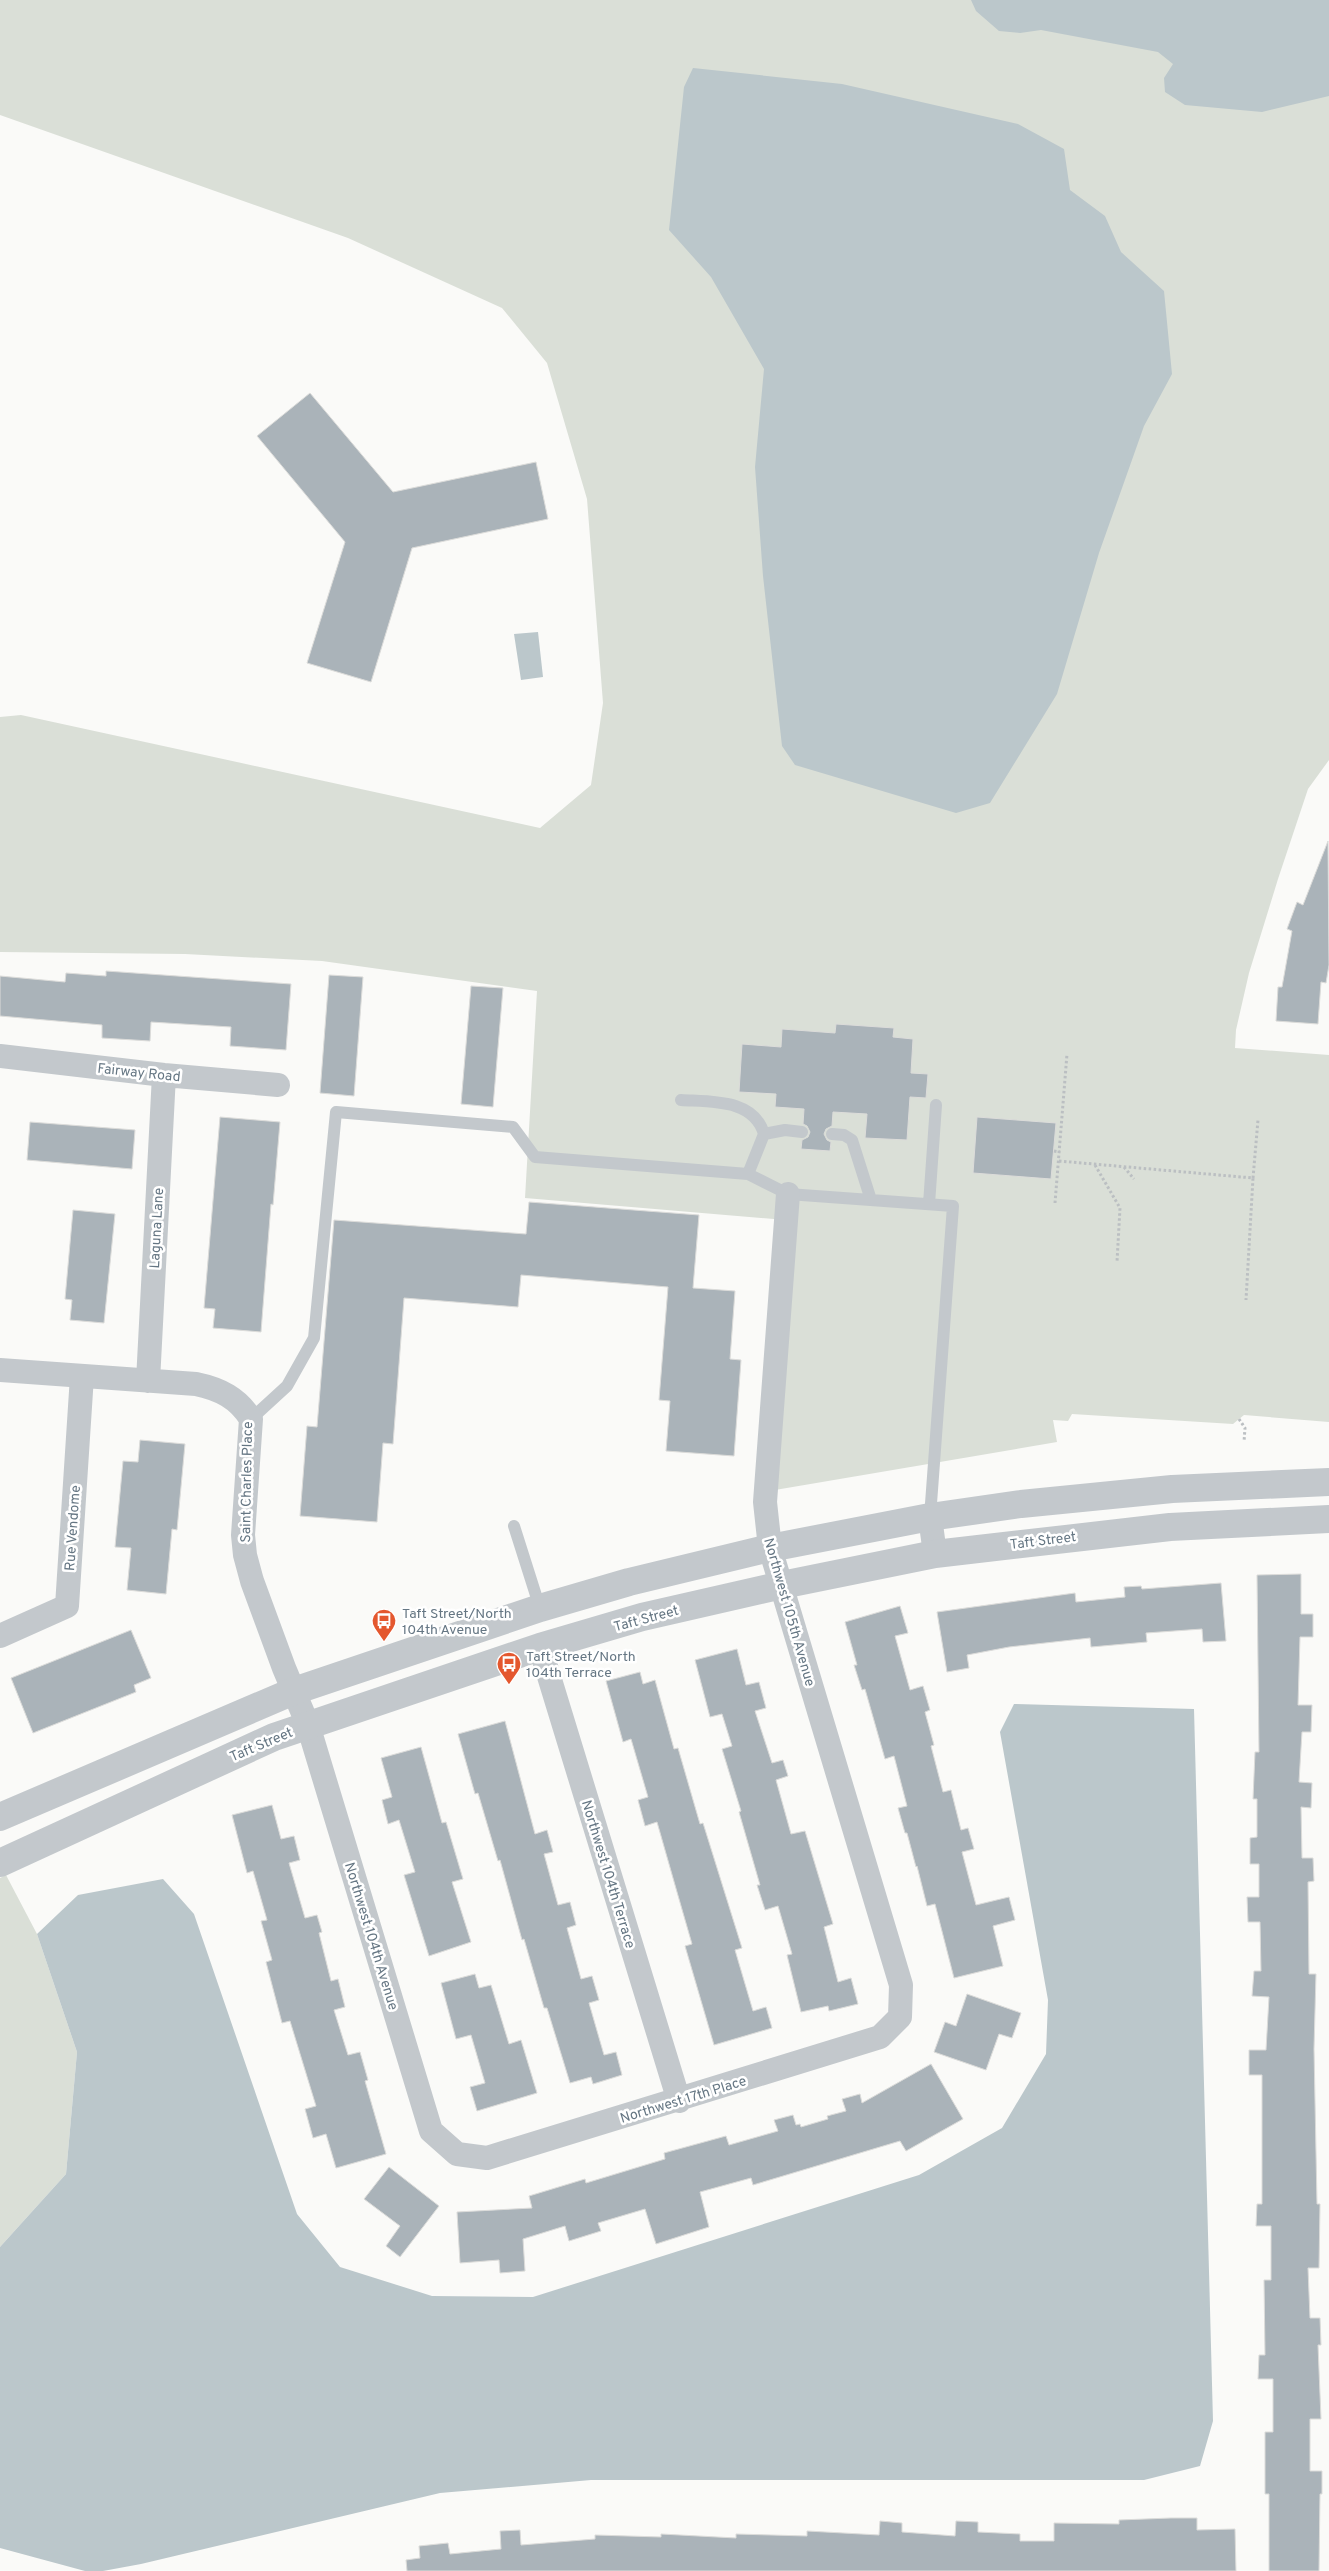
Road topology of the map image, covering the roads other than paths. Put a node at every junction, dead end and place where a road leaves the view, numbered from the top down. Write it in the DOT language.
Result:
graph roads {
  1 [pos="0,1056"];
  2 [pos="164,1075"];
  3 [pos="278,1085"];
  4 [pos="681,1100"];
  5 [pos="936,1106"];
  6 [pos="802,1132"];
  7 [pos="764,1134"];
  8 [pos="832,1134"];
  9 [pos="748,1174"];
  10 [pos="788,1194"];
  11 [pos="871,1200"];
  12 [pos="929,1204"];
  13 [pos="0,1370"];
  14 [pos="82,1376"];
  15 [pos="148,1381"];
  16 [pos="251,1419"];
  17 [pos="1329,1482"];
  18 [pos="930,1518"];
  19 [pos="1329,1519"];
  20 [pos="514,1526"];
  21 [pos="770,1548"];
  22 [pos="935,1554"];
  23 [pos="782,1584"];
  24 [pos="540,1608"];
  25 [pos="0,1636"];
  26 [pos="540,1647"];
  27 [pos="301,1708"];
  28 [pos="0,1817"];
  29 [pos="0,1863"];
  30 [pos="900,2017"];
  31 [pos="679,2100"];
  32 [pos="457,2154"];
  1 -- 2 [label="street, Fairway Road"];
  2 -- 3 [label="street, Fairway Road"];
  2 -- 15 [label="street, Laguna Lane"];
  4 -- 7 [label="lane"];
  5 -- 12 [label="lane"];
  6 -- 7 [label="lane"];
  7 -- 9 [label="lane"];
  8 -- 11 [label="lane"];
  9 -- 10 [label="lane"];
  9 -- 16 [label="lane"];
  10 -- 11 [label="lane"];
  10 -- 21 [label="street, Northwest 105th Avenue"];
  11 -- 12 [label="lane"];
  12 -- 18 [label="lane"];
  13 -- 14 [label="street, Saint Charles Place"];
  14 -- 15 [label="street, Saint Charles Place"];
  14 -- 25 [label="street, Rue Vendome"];
  15 -- 16 [label="street, Saint Charles Place"];
  16 -- 27 [label="street, Saint Charles Place"];
  17 -- 18 [label="street, Taft Street"];
  18 -- 21 [label="street, Taft Street"];
  18 -- 22 [label="street"];
  19 -- 22 [label="street, Taft Street"];
  20 -- 24 [label="lane"];
  21 -- 23 [label="street, Northwest 105th Avenue"];
  21 -- 24 [label="street, Taft Street"];
  22 -- 23 [label="street, Taft Street"];
  23 -- 26 [label="street, Taft Street"];
  23 -- 30 [label="street, Northwest 105th Avenue"];
  24 -- 27 [label="street, Taft Street"];
  26 -- 27 [label="street, Taft Street"];
  26 -- 31 [label="street, Northwest 104th Terrace"];
  27 -- 28 [label="street, Taft Street"];
  27 -- 29 [label="street, Taft Street"];
  27 -- 32 [label="street, Northwest 104th Avenue"];
  30 -- 31 [label="street, Northwest 17th Place"];
  31 -- 32 [label="street, Northwest 17th Place"];
}
